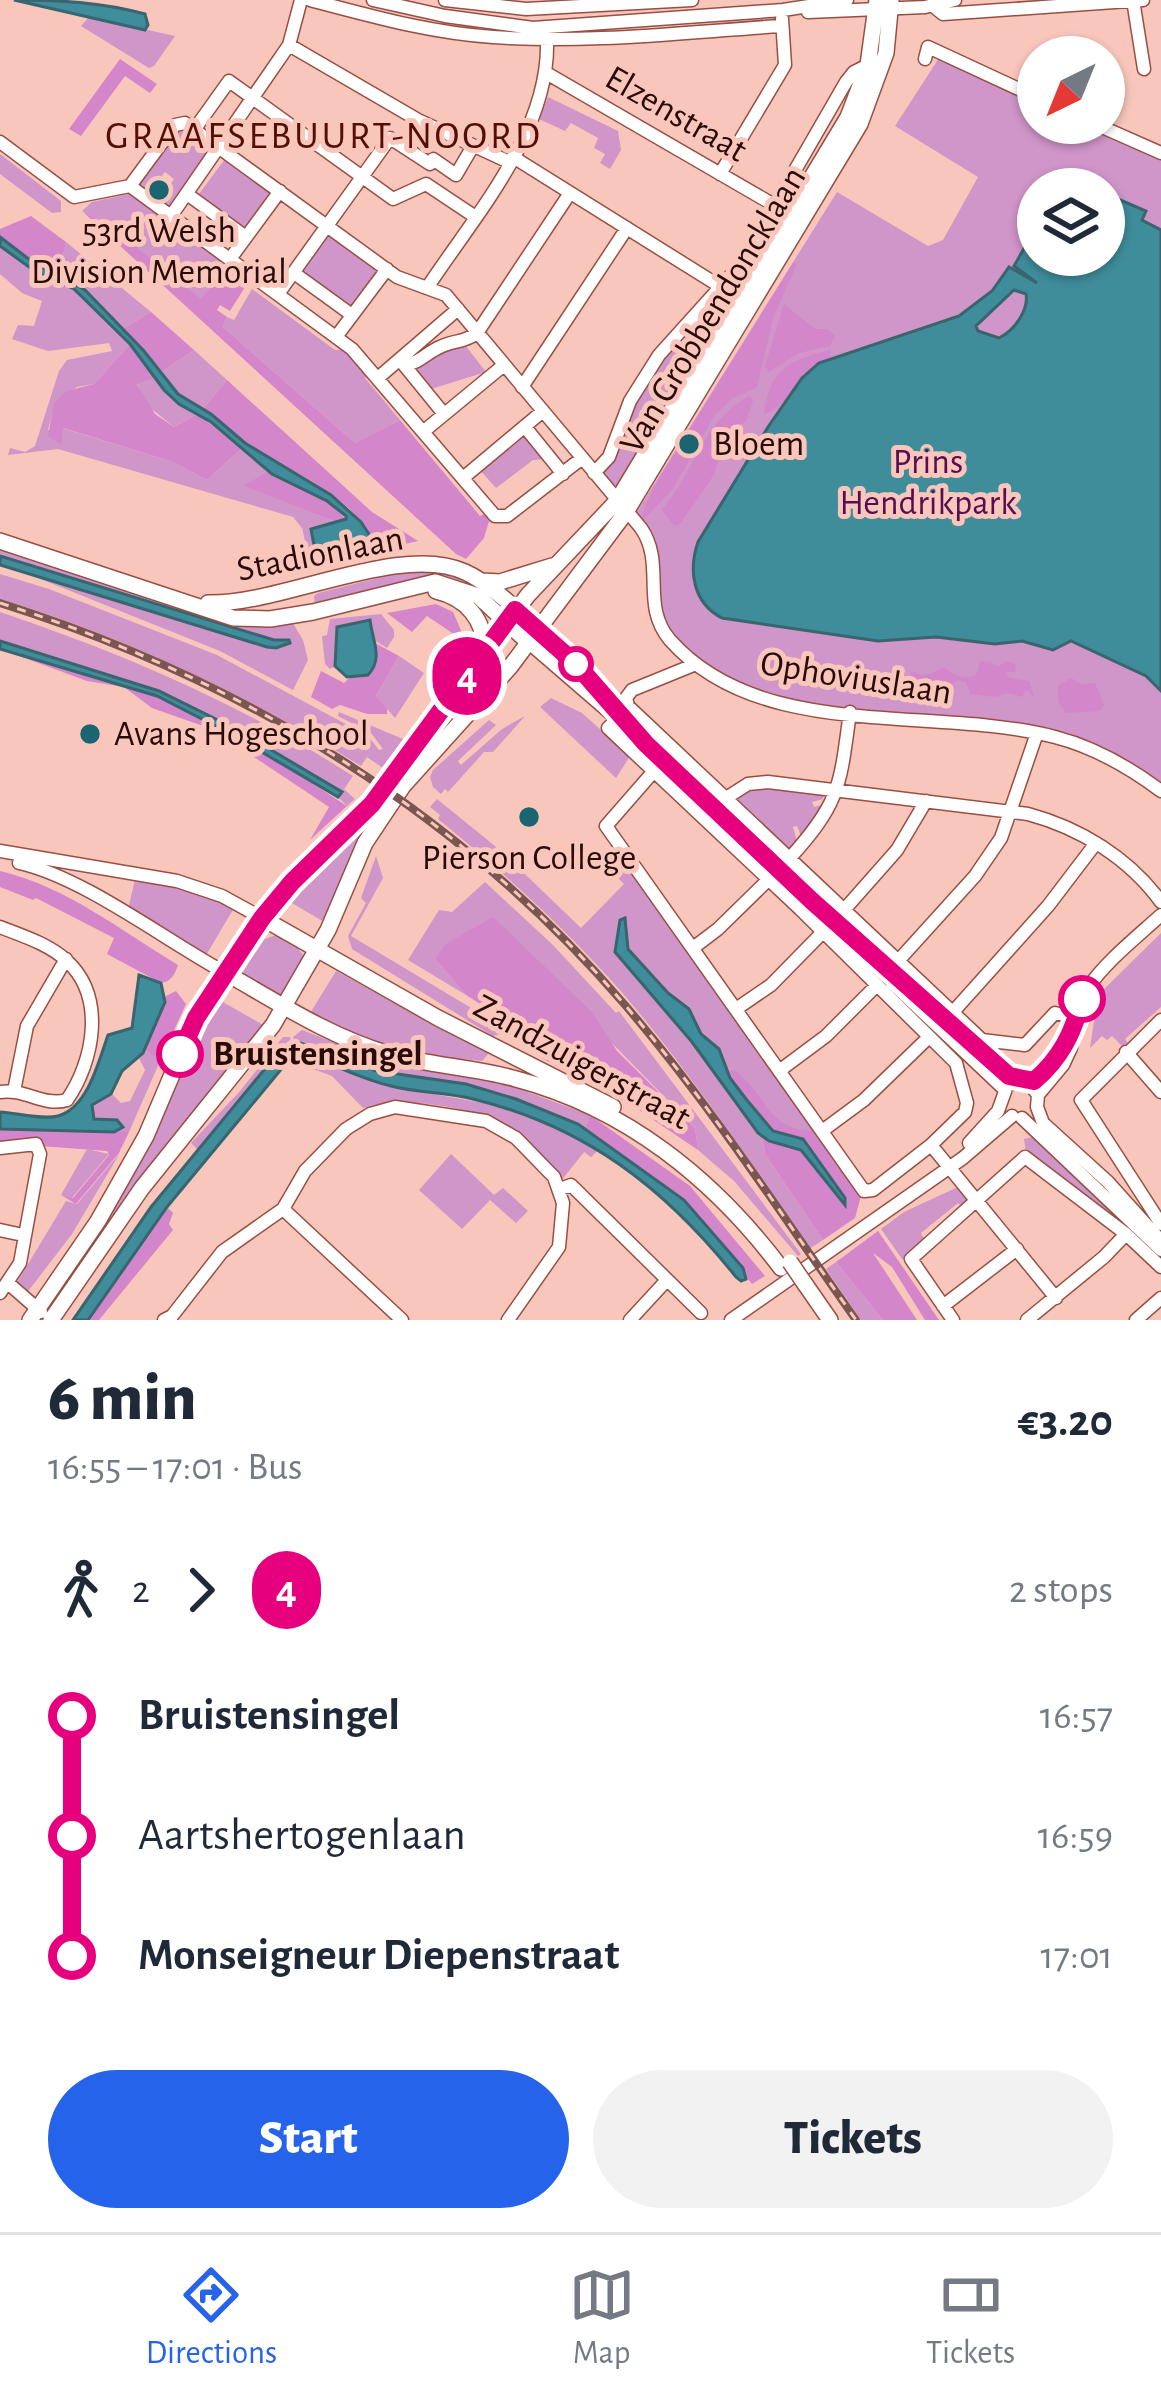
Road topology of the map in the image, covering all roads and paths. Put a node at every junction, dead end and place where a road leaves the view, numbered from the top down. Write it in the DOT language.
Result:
graph roads {
  1 [pos="301,0"];
  2 [pos="310,0"];
  3 [pos="373,0"];
  4 [pos="445,0"];
  5 [pos="692,0"];
  6 [pos="834,0"];
  7 [pos="847,0"];
  8 [pos="955,0"];
  9 [pos="1133,0"];
  10 [pos="1143,0"];
  11 [pos="636,2"];
  12 [pos="884,4"];
  13 [pos="932,5"];
  14 [pos="783,10"];
  15 [pos="444,24"];
  16 [pos="782,26"];
  17 [pos="547,40"];
  18 [pos="290,45"];
  19 [pos="925,59"];
  20 [pos="868,65"];
  21 [pos="1144,69"];
  22 [pos="548,74"];
  23 [pos="1017,88"];
  24 [pos="254,98"];
  25 [pos="194,130"];
  26 [pos="1125,137"];
  27 [pos="0,142"];
  28 [pos="472,146"];
  29 [pos="220,148"];
  30 [pos="1161,153"];
  31 [pos="511,160"];
  32 [pos="720,174"];
  33 [pos="364,178"];
  34 [pos="130,186"];
  35 [pos="280,191"];
  36 [pos="570,193"];
  37 [pos="187,194"];
  38 [pos="774,205"];
  39 [pos="171,216"];
  40 [pos="474,216"];
  41 [pos="328,226"];
  42 [pos="627,228"];
  43 [pos="246,237"];
  44 [pos="230,259"];
  45 [pos="387,269"];
  46 [pos="294,273"];
  47 [pos="721,287"];
  48 [pos="427,289"];
  49 [pos="278,294"];
  50 [pos="458,309"];
  51 [pos="352,315"];
  52 [pos="477,333"];
  53 [pos="336,337"];
  54 [pos="402,362"];
  55 [pos="504,365"];
  56 [pos="379,377"];
  57 [pos="522,387"];
  58 [pos="543,412"];
  59 [pos="444,414"];
  60 [pos="525,427"];
  61 [pos="424,431"];
  62 [pos="581,459"];
  63 [pos="594,473"];
  64 [pos="562,474"];
  65 [pos="464,478"];
  66 [pos="627,513"];
  67 [pos="0,542"];
  68 [pos="554,565"];
  69 [pos="482,581"];
  70 [pos="409,588"];
  71 [pos="194,602"];
  72 [pos="511,615"];
  73 [pos="534,636"];
  74 [pos="484,652"];
  75 [pos="696,664"];
  76 [pos="850,712"];
  77 [pos="616,721"];
  78 [pos="1037,733"];
  79 [pos="646,744"];
  80 [pos="654,771"];
  81 [pos="839,790"];
  82 [pos="1161,790"];
  83 [pos="726,799"];
  84 [pos="926,801"];
  85 [pos="1012,811"];
  86 [pos="1096,843"];
  87 [pos="0,855"];
  88 [pos="790,859"];
  89 [pos="769,879"];
  90 [pos="812,901"];
  91 [pos="1161,902"];
  92 [pos="844,910"];
  93 [pos="1161,915"];
  94 [pos="262,918"];
  95 [pos="0,927"];
  96 [pos="823,932"];
  97 [pos="693,948"];
  98 [pos="318,950"];
  99 [pos="66,959"];
  100 [pos="898,962"];
  101 [pos="224,972"];
  102 [pos="877,985"];
  103 [pos="905,996"];
  104 [pos="889,997"];
  105 [pos="284,1006"];
  106 [pos="736,1009"];
  107 [pos="953,1012"];
  108 [pos="1077,1018"];
  109 [pos="1161,1020"];
  110 [pos="929,1037"];
  111 [pos="1126,1052"];
  112 [pos="779,1071"];
  113 [pos="1023,1082"];
  114 [pos="7,1092"];
  115 [pos="1161,1092"];
  116 [pos="1003,1096"];
  117 [pos="1038,1101"];
  118 [pos="1017,1117"];
  119 [pos="822,1131"];
  120 [pos="931,1145"];
  121 [pos="0,1148"];
  122 [pos="949,1166"];
  123 [pos="560,1189"];
  124 [pos="1161,1199"];
  125 [pos="977,1201"];
  126 [pos="1148,1207"];
  127 [pos="1131,1208"];
  128 [pos="283,1209"];
  129 [pos="1161,1224"];
  130 [pos="0,1230"];
  131 [pos="1126,1234"];
  132 [pos="23,1235"];
  133 [pos="1161,1240"];
  134 [pos="1016,1249"];
  135 [pos="1161,1250"];
  136 [pos="786,1265"];
  137 [pos="1161,1267"];
  138 [pos="666,1281"];
  139 [pos="801,1287"];
  140 [pos="4,1288"];
  141 [pos="1056,1298"];
  142 [pos="1161,1298"];
  143 [pos="943,1306"];
  144 [pos="701,1313"];
  145 [pos="43,1317"];
  146 [pos="171,1318"];
  147 [pos="513,1318"];
  148 [pos="402,1320"];
  149 [pos="630,1320"];
  150 [pos="731,1320"];
  151 [pos="818,1320"];
  152 [pos="830,1320"];
  153 [pos="952,1320"];
  154 [pos="1027,1320"];
  155 [pos="1136,1320"];
  1 -- 18 [label="street"];
  2 -- 15 [label="street"];
  3 -- 15 [label="street"];
  4 -- 11 [label="street"];
  5 -- 11 [label="street"];
  6 -- 7 [label="street"];
  6 -- 14 [label="street"];
  8 -- 13 [label="street"];
  9 -- 10 [label="street"];
  9 -- 13 [label="street"];
  9 -- 21 [label="street"];
  12 -- 13 [label="street"];
  12 -- 14 [label="street"];
  12 -- 20 [label="main road, Van Grobbendoncklaan"];
  12 -- 66 [label="main road, Van Grobbendoncklaan"];
  14 -- 15 [label="street"];
  14 -- 16 [label="street"];
  15 -- 17 [label="street"];
  16 -- 17 [label="street"];
  16 -- 32 [label="street"];
  17 -- 22 [label="street"];
  18 -- 24 [label="street"];
  18 -- 28 [label="street"];
  19 -- 23 [label="street"];
  20 -- 38 [label="street, Van Grobbendoncklaan"];
  20 -- 66 [label="main road, Van Grobbendoncklaan"];
  22 -- 31 [label="street"];
  22 -- 32 [label="street, Elzenstraat"];
  24 -- 25 [label="street"];
  24 -- 29 [label="street"];
  24 -- 33 [label="street"];
  25 -- 29 [label="street"];
  25 -- 34 [label="street"];
  26 -- 30 [label="street"];
  27 -- 34 [label="street"];
  28 -- 31 [label="street"];
  28 -- 33 [label="street"];
  29 -- 35 [label="street"];
  29 -- 37 [label="street"];
  31 -- 36 [label="street"];
  31 -- 40 [label="street"];
  32 -- 38 [label="street, Elzenstraat"];
  33 -- 40 [label="street"];
  33 -- 41 [label="street"];
  34 -- 39 [label="street"];
  35 -- 41 [label="street"];
  35 -- 43 [label="street"];
  36 -- 42 [label="street"];
  36 -- 52 [label="street"];
  37 -- 39 [label="street"];
  37 -- 43 [label="street"];
  38 -- 47 [label="street, Van Grobbendoncklaan"];
  39 -- 44 [label="street"];
  40 -- 48 [label="street"];
  41 -- 45 [label="street"];
  41 -- 46 [label="street"];
  42 -- 47 [label="street"];
  42 -- 57 [label="street"];
  43 -- 44 [label="street"];
  44 -- 49 [label="street"];
  45 -- 48 [label="street"];
  45 -- 51 [label="street"];
  46 -- 49 [label="street"];
  46 -- 51 [label="street"];
  47 -- 63 [label="street, Van Grobbendoncklaan"];
  48 -- 50 [label="street"];
  49 -- 53 [label="street"];
  50 -- 52 [label="street"];
  50 -- 54 [label="street"];
  51 -- 53 [label="street"];
  52 -- 54 [label="street"];
  52 -- 55 [label="street"];
  53 -- 56 [label="street"];
  54 -- 56 [label="street"];
  54 -- 59 [label="street"];
  55 -- 57 [label="street"];
  55 -- 59 [label="street"];
  56 -- 61 [label="street"];
  57 -- 58 [label="street"];
  58 -- 60 [label="street"];
  58 -- 62 [label="street"];
  59 -- 61 [label="street"];
  60 -- 64 [label="street"];
  60 -- 65 [label="street"];
  61 -- 65 [label="street"];
  62 -- 63 [label="street"];
  62 -- 64 [label="street"];
  63 -- 66 [label="street"];
  64 -- 65 [label="street"];
  66 -- 68 [label="main road, Van Grobbendoncklaan"];
  66 -- 73 [label="main road, Van Grobbendoncklaan"];
  66 -- 75 [label="street, Ophoviuslaan"];
  67 -- 71 [label="main road, Stadionlaan"];
  68 -- 69 [label="main road"];
  68 -- 72 [label="main road, Van Grobbendoncklaan"];
  69 -- 71 [label="main road, Stadionlaan"];
  69 -- 72 [label="main road, Stadionlaan"];
  70 -- 71 [label="main road, Stadionlaan"];
  70 -- 72 [label="main road, Stadionlaan"];
  70 -- 74 [label="main road"];
  72 -- 73 [label="main road"];
  72 -- 74 [label="main road"];
  73 -- 77 [label="street"];
  73 -- 79 [label="street"];
  73 -- 98 [label="main road"];
  74 -- 94 [label="main road"];
  75 -- 76 [label="street, Ophoviuslaan"];
  75 -- 83 [label="street"];
  76 -- 78 [label="street, Ophoviuslaan"];
  76 -- 81 [label="street"];
  77 -- 79 [label="street"];
  77 -- 80 [label="street"];
  78 -- 82 [label="street, Ophoviuslaan"];
  78 -- 85 [label="street"];
  79 -- 90 [label="street"];
  80 -- 89 [label="street"];
  80 -- 97 [label="street"];
  81 -- 83 [label="street"];
  81 -- 84 [label="street"];
  81 -- 88 [label="street"];
  83 -- 88 [label="street"];
  84 -- 85 [label="street"];
  84 -- 92 [label="street"];
  85 -- 86 [label="street"];
  85 -- 100 [label="street"];
  86 -- 91 [label="street"];
  86 -- 107 [label="street"];
  87 -- 94 [label="street"];
  87 -- 101 [label="street"];
  88 -- 92 [label="street"];
  89 -- 96 [label="street"];
  89 -- 97 [label="street"];
  90 -- 103 [label="street"];
  90 -- 113 [label="street"];
  92 -- 100 [label="street"];
  93 -- 108 [label="street"];
  94 -- 98 [label="main road, Zandzuigerstraat"];
  94 -- 101 [label="main road"];
  95 -- 99 [label="street"];
  96 -- 102 [label="street"];
  96 -- 106 [label="street"];
  97 -- 106 [label="street"];
  98 -- 105 [label="main road"];
  98 -- 136 [label="main road, Zandzuigerstraat"];
  99 -- 114 [label="street"];
  99 -- 114 [label="street"];
  100 -- 107 [label="street"];
  101 -- 105 [label="main road, Zandzuigerstraat"];
  101 -- 145 [label="main road"];
  102 -- 104 [label="street"];
  102 -- 112 [label="street"];
  103 -- 104 [label="street"];
  103 -- 116 [label="street"];
  104 -- 110 [label="street"];
  105 -- 136 [label="main road, Zandzuigerstraat"];
  105 -- 145 [label="main road"];
  106 -- 112 [label="street"];
  107 -- 108 [label="street"];
  108 -- 113 [label="street"];
  108 -- 117 [label="street"];
  109 -- 111 [label="street"];
  110 -- 119 [label="street"];
  110 -- 120 [label="street"];
  111 -- 115 [label="street"];
  111 -- 126 [label="street"];
  112 -- 119 [label="street"];
  113 -- 116 [label="street"];
  113 -- 117 [label="street"];
  116 -- 118 [label="street"];
  116 -- 122 [label="street"];
  117 -- 118 [label="street"];
  117 -- 127 [label="street"];
  118 -- 122 [label="street"];
  118 -- 135 [label="street"];
  119 -- 120 [label="street"];
  120 -- 122 [label="street"];
  121 -- 132 [label="street"];
  122 -- 125 [label="street"];
  122 -- 150 [label="street"];
  123 -- 128 [label="street"];
  123 -- 138 [label="street"];
  123 -- 147 [label="street"];
  124 -- 126 [label="street"];
  125 -- 131 [label="street"];
  125 -- 134 [label="street"];
  125 -- 143 [label="street"];
  126 -- 127 [label="street"];
  126 -- 129 [label="street"];
  127 -- 133 [label="street"];
  128 -- 146 [label="street"];
  128 -- 148 [label="street"];
  130 -- 132 [label="street"];
  131 -- 137 [label="street"];
  131 -- 141 [label="street"];
  132 -- 140 [label="street"];
  134 -- 141 [label="street"];
  134 -- 143 [label="street"];
  136 -- 139 [label="main road, Zandzuigerstraat, bridge"];
  138 -- 144 [label="street"];
  138 -- 149 [label="street"];
  139 -- 151 [label="main road, Zandzuigerstraat"];
  139 -- 152 [label="main road, Zandzuigerstraat"];
  140 -- 145 [label="street"];
  141 -- 154 [label="street"];
  142 -- 155 [label="street"];
  143 -- 153 [label="street"];
}
